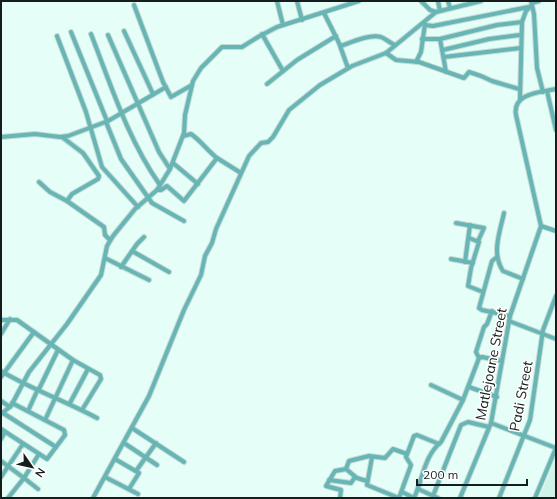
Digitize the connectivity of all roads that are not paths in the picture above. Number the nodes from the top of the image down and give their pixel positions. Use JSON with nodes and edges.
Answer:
{"nodes":[{"id":1,"x":277,"y":1,"type":"edge"},
{"id":2,"x":297,"y":1,"type":"edge"},
{"id":3,"x":359,"y":1,"type":"edge"},
{"id":4,"x":421,"y":1,"type":"edge"},
{"id":5,"x":438,"y":1,"type":"edge"},
{"id":6,"x":448,"y":1,"type":"edge"},
{"id":7,"x":481,"y":1,"type":"edge"},
{"id":8,"x":539,"y":1,"type":"edge"},
{"id":9,"x":351,"y":2,"type":"edge"},
{"id":10,"x":473,"y":2,"type":"edge"},
{"id":11,"x":134,"y":4,"type":"dead end"},
{"id":12,"x":531,"y":4,"type":"edge"},
{"id":13,"x":450,"y":8,"type":"junction"},
{"id":14,"x":438,"y":11,"type":"junction"},
{"id":15,"x":324,"y":13,"type":"junction"},
{"id":16,"x":302,"y":20,"type":"junction"},
{"id":17,"x":522,"y":22,"type":"junction"},
{"id":18,"x":425,"y":24,"type":"junction"},
{"id":19,"x":283,"y":25,"type":"junction"},
{"id":20,"x":124,"y":31,"type":"dead end"},
{"id":21,"x":71,"y":32,"type":"dead end"},
{"id":22,"x":91,"y":34,"type":"dead end"},
{"id":23,"x":262,"y":34,"type":"junction"},
{"id":24,"x":108,"y":35,"type":"dead end"},
{"id":25,"x":57,"y":36,"type":"dead end"},
{"id":26,"x":336,"y":36,"type":"junction"},
{"id":27,"x":520,"y":36,"type":"junction"},
{"id":28,"x":440,"y":39,"type":"junction"},
{"id":29,"x":422,"y":40,"type":"junction"},
{"id":30,"x":395,"y":45,"type":"junction"},
{"id":31,"x":341,"y":46,"type":"junction"},
{"id":32,"x":521,"y":48,"type":"junction"},
{"id":33,"x":443,"y":50,"type":"junction"},
{"id":34,"x":386,"y":53,"type":"junction"},
{"id":35,"x":444,"y":57,"type":"junction"},
{"id":36,"x":416,"y":62,"type":"junction"},
{"id":37,"x":348,"y":68,"type":"junction"},
{"id":38,"x":283,"y":71,"type":"junction"},
{"id":39,"x":446,"y":72,"type":"junction"},
{"id":40,"x":267,"y":84,"type":"dead end"},
{"id":41,"x":192,"y":85,"type":"junction"},
{"id":42,"x":166,"y":87,"type":"junction"},
{"id":43,"x":519,"y":89,"type":"junction"},
{"id":44,"x":556,"y":89,"type":"edge"},
{"id":45,"x":545,"y":91,"type":"junction"},
{"id":46,"x":153,"y":94,"type":"junction"},
{"id":47,"x":520,"y":99,"type":"junction"},
{"id":48,"x":136,"y":104,"type":"junction"},
{"id":49,"x":122,"y":113,"type":"junction"},
{"id":50,"x":107,"y":121,"type":"junction"},
{"id":51,"x":556,"y":127,"type":"edge"},
{"id":52,"x":89,"y":128,"type":"junction"},
{"id":53,"x":183,"y":136,"type":"junction"},
{"id":54,"x":1,"y":137,"type":"edge"},
{"id":55,"x":62,"y":137,"type":"junction"},
{"id":56,"x":217,"y":158,"type":"junction"},
{"id":57,"x":173,"y":163,"type":"junction"},
{"id":58,"x":170,"y":169,"type":"junction"},
{"id":59,"x":241,"y":173,"type":"junction"},
{"id":60,"x":39,"y":182,"type":"dead end"},
{"id":61,"x":198,"y":184,"type":"junction"},
{"id":62,"x":160,"y":185,"type":"junction"},
{"id":63,"x":157,"y":190,"type":"junction"},
{"id":64,"x":149,"y":197,"type":"junction"},
{"id":65,"x":67,"y":200,"type":"junction"},
{"id":66,"x":138,"y":206,"type":"junction"},
{"id":67,"x":504,"y":213,"type":"dead end"},
{"id":68,"x":184,"y":222,"type":"dead end"},
{"id":69,"x":456,"y":223,"type":"dead end"},
{"id":70,"x":470,"y":225,"type":"junction"},
{"id":71,"x":541,"y":226,"type":"junction"},
{"id":72,"x":556,"y":231,"type":"edge"},
{"id":73,"x":144,"y":238,"type":"dead end"},
{"id":74,"x":469,"y":238,"type":"junction"},
{"id":75,"x":110,"y":240,"type":"junction"},
{"id":76,"x":478,"y":241,"type":"junction"},
{"id":77,"x":132,"y":251,"type":"junction"},
{"id":78,"x":497,"y":257,"type":"junction"},
{"id":79,"x":106,"y":258,"type":"junction"},
{"id":80,"x":451,"y":259,"type":"dead end"},
{"id":81,"x":466,"y":262,"type":"junction"},
{"id":82,"x":473,"y":264,"type":"junction"},
{"id":83,"x":121,"y":267,"type":"junction"},
{"id":84,"x":169,"y":272,"type":"dead end"},
{"id":85,"x":523,"y":279,"type":"junction"},
{"id":86,"x":149,"y":280,"type":"dead end"},
{"id":87,"x":483,"y":292,"type":"junction"},
{"id":88,"x":556,"y":296,"type":"edge"},
{"id":89,"x":555,"y":302,"type":"edge"},
{"id":90,"x":492,"y":311,"type":"junction"},
{"id":91,"x":510,"y":316,"type":"junction"},
{"id":92,"x":10,"y":319,"type":"junction"},
{"id":93,"x":1,"y":320,"type":"edge"},
{"id":94,"x":509,"y":322,"type":"junction"},
{"id":95,"x":34,"y":332,"type":"junction"},
{"id":96,"x":1,"y":334,"type":"edge"},
{"id":97,"x":543,"y":334,"type":"junction"},
{"id":98,"x":556,"y":339,"type":"edge"},
{"id":99,"x":51,"y":344,"type":"junction"},
{"id":100,"x":58,"y":350,"type":"junction"},
{"id":101,"x":479,"y":358,"type":"junction"},
{"id":102,"x":73,"y":360,"type":"junction"},
{"id":103,"x":502,"y":361,"type":"junction"},
{"id":104,"x":88,"y":368,"type":"junction"},
{"id":105,"x":2,"y":371,"type":"edge"},
{"id":106,"x":1,"y":377,"type":"edge"},
{"id":107,"x":23,"y":383,"type":"junction"},
{"id":108,"x":431,"y":385,"type":"dead end"},
{"id":109,"x":469,"y":387,"type":"junction"},
{"id":110,"x":39,"y":389,"type":"junction"},
{"id":111,"x":55,"y":396,"type":"junction"},
{"id":112,"x":497,"y":397,"type":"junction"},
{"id":113,"x":463,"y":400,"type":"junction"},
{"id":114,"x":1,"y":401,"type":"edge"},
{"id":115,"x":70,"y":403,"type":"junction"},
{"id":116,"x":11,"y":405,"type":"junction"},
{"id":117,"x":82,"y":410,"type":"junction"},
{"id":118,"x":28,"y":411,"type":"junction"},
{"id":119,"x":2,"y":414,"type":"edge"},
{"id":120,"x":97,"y":418,"type":"dead end"},
{"id":121,"x":45,"y":420,"type":"junction"},
{"id":122,"x":490,"y":425,"type":"junction"},
{"id":123,"x":132,"y":428,"type":"junction"},
{"id":124,"x":3,"y":431,"type":"edge"},
{"id":125,"x":525,"y":435,"type":"junction"},
{"id":126,"x":1,"y":439,"type":"edge"},
{"id":127,"x":156,"y":443,"type":"junction"},
{"id":128,"x":23,"y":444,"type":"junction"},
{"id":129,"x":124,"y":444,"type":"junction"},
{"id":130,"x":440,"y":444,"type":"junction"},
{"id":131,"x":56,"y":447,"type":"junction"},
{"id":132,"x":556,"y":448,"type":"edge"},
{"id":133,"x":39,"y":454,"type":"junction"},
{"id":134,"x":407,"y":454,"type":"junction"},
{"id":135,"x":372,"y":457,"type":"junction"},
{"id":136,"x":145,"y":458,"type":"junction"},
{"id":137,"x":115,"y":459,"type":"junction"},
{"id":138,"x":1,"y":461,"type":"edge"},
{"id":139,"x":184,"y":462,"type":"dead end"},
{"id":140,"x":157,"y":465,"type":"dead end"},
{"id":141,"x":9,"y":466,"type":"junction"},
{"id":142,"x":346,"y":469,"type":"junction"},
{"id":143,"x":136,"y":471,"type":"junction"},
{"id":144,"x":1,"y":477,"type":"edge"},
{"id":145,"x":105,"y":477,"type":"junction"},
{"id":146,"x":355,"y":477,"type":"junction"},
{"id":147,"x":24,"y":478,"type":"junction"},
{"id":148,"x":329,"y":480,"type":"junction"},
{"id":149,"x":367,"y":481,"type":"junction"},
{"id":150,"x":345,"y":483,"type":"junction"},
{"id":151,"x":38,"y":489,"type":"dead end"},
{"id":152,"x":129,"y":489,"type":"junction"},
{"id":153,"x":418,"y":489,"type":"junction"},
{"id":154,"x":341,"y":490,"type":"junction"},
{"id":155,"x":402,"y":492,"type":"junction"},
{"id":156,"x":138,"y":494,"type":"dead end"},
{"id":157,"x":433,"y":496,"type":"edge"},
{"id":158,"x":8,"y":498,"type":"edge"},
{"id":159,"x":93,"y":498,"type":"edge"},
{"id":160,"x":340,"y":498,"type":"edge"},
{"id":161,"x":399,"y":498,"type":"edge"},
{"id":162,"x":414,"y":498,"type":"edge"},
{"id":163,"x":438,"y":498,"type":"edge"},
{"id":164,"x":460,"y":498,"type":"edge"},
{"id":165,"x":499,"y":498,"type":"edge"},
{"id":166,"x":535,"y":498,"type":"edge"}],
"edges":[{"from":1,"to":19,"type":"street"},
{"from":2,"to":16,"type":"street"},
{"from":3,"to":9,"type":"street"},
{"from":4,"to":14,"type":"street"},
{"from":5,"to":14,"type":"street"},
{"from":6,"to":13,"type":"street"},
{"from":7,"to":10,"type":"street"},
{"from":8,"to":12,"type":"street"},
{"from":9,"to":15,"type":"street"},
{"from":10,"to":13,"type":"street"},
{"from":11,"to":42,"type":"street"},
{"from":12,"to":17,"type":"street"},
{"from":12,"to":18,"type":"street"},
{"from":12,"to":45,"type":"street"},
{"from":13,"to":14,"type":"street"},
{"from":14,"to":18,"type":"street"},
{"from":15,"to":16,"type":"street"},
{"from":15,"to":26,"type":"street"},
{"from":16,"to":19,"type":"street"},
{"from":17,"to":27,"type":"street"},
{"from":17,"to":28,"type":"street"},
{"from":18,"to":29,"type":"street"},
{"from":18,"to":30,"type":"street"},
{"from":19,"to":23,"type":"street"},
{"from":20,"to":46,"type":"street"},
{"from":21,"to":50,"type":"street"},
{"from":22,"to":49,"type":"street"},
{"from":23,"to":38,"type":"street"},
{"from":23,"to":41,"type":"street"},
{"from":24,"to":48,"type":"street"},
{"from":25,"to":52,"type":"street"},
{"from":26,"to":31,"type":"street"},
{"from":26,"to":38,"type":"street"},
{"from":27,"to":32,"type":"street"},
{"from":27,"to":33,"type":"street"},
{"from":28,"to":29,"type":"street"},
{"from":28,"to":33,"type":"street"},
{"from":29,"to":36,"type":"street"},
{"from":30,"to":31,"type":"street"},
{"from":30,"to":34,"type":"street"},
{"from":31,"to":37,"type":"street"},
{"from":32,"to":35,"type":"street"},
{"from":32,"to":43,"type":"street"},
{"from":33,"to":35,"type":"street"},
{"from":34,"to":36,"type":"street"},
{"from":34,"to":37,"type":"street"},
{"from":35,"to":39,"type":"street"},
{"from":36,"to":39,"type":"street"},
{"from":37,"to":59,"type":"street"},
{"from":38,"to":40,"type":"street"},
{"from":39,"to":43,"type":"street"},
{"from":41,"to":42,"type":"street"},
{"from":41,"to":53,"type":"street"},
{"from":42,"to":46,"type":"street"},
{"from":43,"to":47,"type":"street"},
{"from":44,"to":45,"type":"street"},
{"from":45,"to":47,"type":"street"},
{"from":45,"to":51,"type":"street"},
{"from":46,"to":48,"type":"street"},
{"from":47,"to":71,"type":"street"},
{"from":48,"to":49,"type":"street"},
{"from":48,"to":58,"type":"street"},
{"from":49,"to":50,"type":"street"},
{"from":49,"to":62,"type":"street"},
{"from":50,"to":52,"type":"street"},
{"from":50,"to":64,"type":"street"},
{"from":52,"to":55,"type":"street"},
{"from":52,"to":66,"type":"street"},
{"from":53,"to":56,"type":"street"},
{"from":53,"to":57,"type":"street"},
{"from":54,"to":55,"type":"street"},
{"from":55,"to":65,"type":"street"},
{"from":56,"to":59,"type":"street"},
{"from":56,"to":61,"type":"street"},
{"from":57,"to":58,"type":"street"},
{"from":57,"to":61,"type":"street"},
{"from":58,"to":62,"type":"street"},
{"from":59,"to":123,"type":"street"},
{"from":60,"to":65,"type":"street"},
{"from":61,"to":63,"type":"street"},
{"from":62,"to":63,"type":"street"},
{"from":63,"to":64,"type":"street"},
{"from":64,"to":66,"type":"street"},
{"from":64,"to":68,"type":"street"},
{"from":65,"to":75,"type":"street"},
{"from":66,"to":75,"type":"street"},
{"from":67,"to":78,"type":"street"},
{"from":69,"to":70,"type":"street"},
{"from":70,"to":74,"type":"street"},
{"from":70,"to":76,"type":"street"},
{"from":71,"to":72,"type":"street"},
{"from":71,"to":85,"type":"street","name":"Matlejoane Street"},
{"from":73,"to":77,"type":"street"},
{"from":74,"to":76,"type":"street"},
{"from":74,"to":81,"type":"street"},
{"from":75,"to":79,"type":"street"},
{"from":76,"to":82,"type":"street"},
{"from":77,"to":83,"type":"street"},
{"from":77,"to":84,"type":"street"},
{"from":78,"to":85,"type":"street"},
{"from":78,"to":87,"type":"street"},
{"from":79,"to":83,"type":"street"},
{"from":79,"to":99,"type":"street"},
{"from":80,"to":81,"type":"street"},
{"from":81,"to":82,"type":"street"},
{"from":82,"to":87,"type":"street"},
{"from":83,"to":86,"type":"street"},
{"from":85,"to":91,"type":"street","name":"Matlejoane Street"},
{"from":87,"to":90,"type":"street"},
{"from":88,"to":89,"type":"street","name":"Padi Street"},
{"from":89,"to":97,"type":"street","name":"Padi Street"},
{"from":90,"to":91,"type":"street"},
{"from":90,"to":101,"type":"street"},
{"from":91,"to":94,"type":"street","name":"Matlejoane Street"},
{"from":92,"to":93,"type":"street"},
{"from":92,"to":95,"type":"street"},
{"from":92,"to":96,"type":"street"},
{"from":94,"to":97,"type":"street"},
{"from":94,"to":103,"type":"street","name":"Matlejoane Street"},
{"from":95,"to":99,"type":"street"},
{"from":95,"to":105,"type":"street"},
{"from":97,"to":98,"type":"street"},
{"from":97,"to":125,"type":"street","name":"Padi Street"},
{"from":99,"to":100,"type":"street"},
{"from":99,"to":107,"type":"street"},
{"from":100,"to":102,"type":"street"},
{"from":100,"to":110,"type":"street"},
{"from":101,"to":103,"type":"street"},
{"from":101,"to":109,"type":"street"},
{"from":102,"to":104,"type":"street"},
{"from":102,"to":111,"type":"street"},
{"from":103,"to":112,"type":"street","name":"Matlejoane Street"},
{"from":104,"to":115,"type":"street"},
{"from":104,"to":117,"type":"street"},
{"from":105,"to":106,"type":"street"},
{"from":105,"to":107,"type":"street"},
{"from":107,"to":110,"type":"street"},
{"from":107,"to":116,"type":"street"},
{"from":108,"to":113,"type":"street"},
{"from":109,"to":112,"type":"street"},
{"from":109,"to":113,"type":"street"},
{"from":110,"to":111,"type":"street"},
{"from":110,"to":118,"type":"street"},
{"from":111,"to":115,"type":"street"},
{"from":111,"to":121,"type":"street"},
{"from":112,"to":122,"type":"street","name":"Matlejoane Street"},
{"from":113,"to":130,"type":"street"},
{"from":114,"to":116,"type":"street"},
{"from":115,"to":117,"type":"street"},
{"from":116,"to":118,"type":"street"},
{"from":116,"to":119,"type":"street"},
{"from":117,"to":120,"type":"street"},
{"from":118,"to":121,"type":"street"},
{"from":119,"to":131,"type":"street"},
{"from":121,"to":131,"type":"street"},
{"from":122,"to":125,"type":"street"},
{"from":122,"to":157,"type":"street"},
{"from":122,"to":164,"type":"street","name":"Matlejoane Street"},
{"from":123,"to":127,"type":"street"},
{"from":123,"to":129,"type":"street"},
{"from":124,"to":126,"type":"street"},
{"from":124,"to":128,"type":"street"},
{"from":125,"to":132,"type":"street"},
{"from":125,"to":165,"type":"street","name":"Padi Street"},
{"from":127,"to":136,"type":"street"},
{"from":127,"to":139,"type":"street"},
{"from":128,"to":133,"type":"street"},
{"from":128,"to":141,"type":"street"},
{"from":129,"to":136,"type":"street"},
{"from":129,"to":137,"type":"street"},
{"from":130,"to":134,"type":"street"},
{"from":130,"to":153,"type":"street"},
{"from":131,"to":133,"type":"street"},
{"from":132,"to":166,"type":"street"},
{"from":133,"to":147,"type":"street"},
{"from":134,"to":135,"type":"street"},
{"from":134,"to":155,"type":"street"},
{"from":135,"to":142,"type":"street"},
{"from":135,"to":149,"type":"street"},
{"from":136,"to":140,"type":"street"},
{"from":136,"to":143,"type":"street"},
{"from":137,"to":143,"type":"street"},
{"from":137,"to":145,"type":"street"},
{"from":138,"to":141,"type":"street"},
{"from":141,"to":144,"type":"street"},
{"from":141,"to":147,"type":"street"},
{"from":142,"to":146,"type":"street"},
{"from":142,"to":148,"type":"street"},
{"from":143,"to":152,"type":"street"},
{"from":145,"to":152,"type":"street"},
{"from":145,"to":159,"type":"street"},
{"from":146,"to":149,"type":"street"},
{"from":146,"to":150,"type":"street"},
{"from":147,"to":151,"type":"street"},
{"from":147,"to":158,"type":"street"},
{"from":148,"to":150,"type":"street"},
{"from":148,"to":154,"type":"street"},
{"from":149,"to":161,"type":"street"},
{"from":150,"to":154,"type":"street"},
{"from":152,"to":156,"type":"street"},
{"from":153,"to":157,"type":"street"},
{"from":153,"to":162,"type":"street"},
{"from":154,"to":160,"type":"street"},
{"from":155,"to":161,"type":"street"},
{"from":155,"to":162,"type":"street"},
{"from":157,"to":163,"type":"street"}]}
